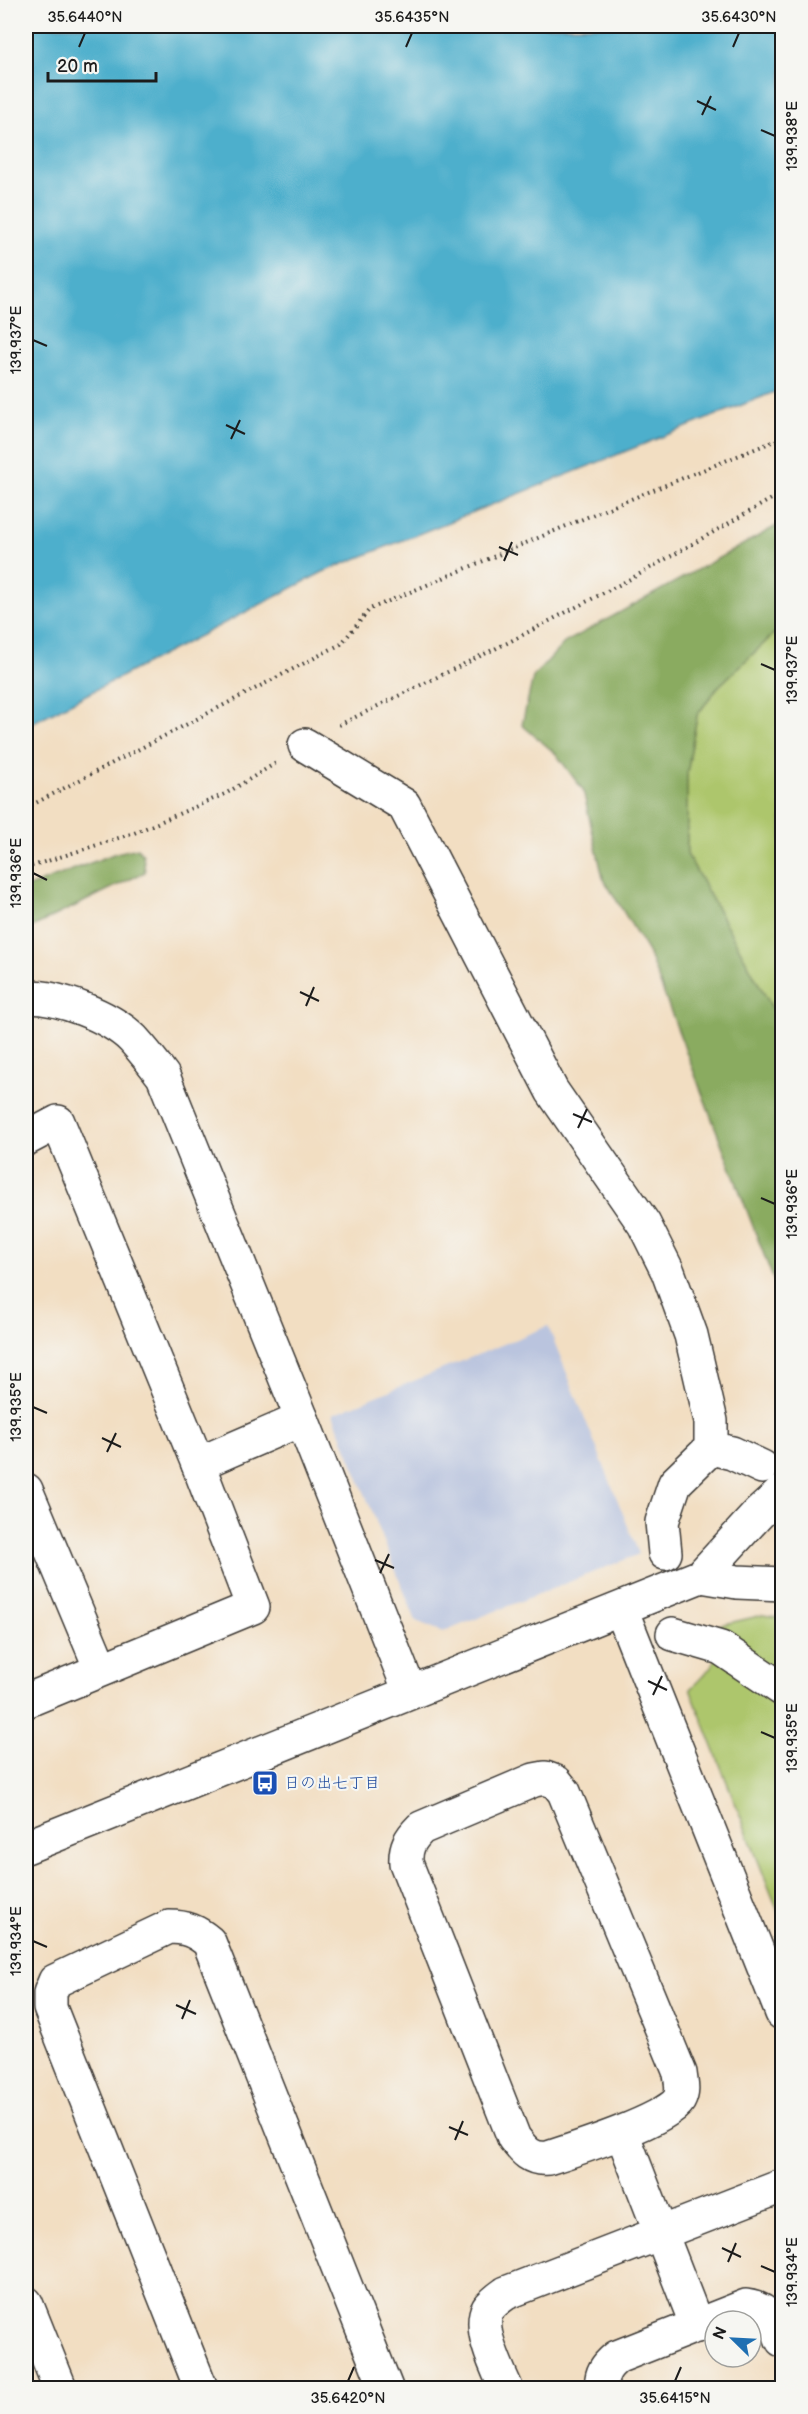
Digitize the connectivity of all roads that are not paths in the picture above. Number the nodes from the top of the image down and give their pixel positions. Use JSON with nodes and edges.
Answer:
{"nodes":[{"id":1,"x":306,"y":745,"type":"road end"},
{"id":2,"x":26,"y":997,"type":"edge"},
{"id":3,"x":26,"y":1139,"type":"edge"},
{"id":4,"x":302,"y":1419,"type":"junction"},
{"id":5,"x":711,"y":1448,"type":"junction"},
{"id":6,"x":198,"y":1464,"type":"junction"},
{"id":7,"x":762,"y":1467,"type":"dead end"},
{"id":8,"x":26,"y":1490,"type":"edge"},
{"id":9,"x":783,"y":1492,"type":"edge"},
{"id":10,"x":665,"y":1553,"type":"dead end"},
{"id":11,"x":702,"y":1576,"type":"junction"},
{"id":12,"x":783,"y":1584,"type":"edge"},
{"id":13,"x":621,"y":1609,"type":"junction"},
{"id":14,"x":673,"y":1634,"type":"dead end"},
{"id":15,"x":101,"y":1669,"type":"junction"},
{"id":16,"x":783,"y":1689,"type":"edge"},
{"id":17,"x":410,"y":1692,"type":"junction"},
{"id":18,"x":26,"y":1701,"type":"edge"},
{"id":19,"x":26,"y":1847,"type":"edge"},
{"id":20,"x":783,"y":2013,"type":"edge"},
{"id":21,"x":622,"y":2133,"type":"junction"},
{"id":22,"x":783,"y":2186,"type":"edge"},
{"id":23,"x":661,"y":2234,"type":"junction"},
{"id":24,"x":26,"y":2303,"type":"edge"},
{"id":25,"x":697,"y":2326,"type":"junction"},
{"id":26,"x":783,"y":2340,"type":"edge"},
{"id":27,"x":60,"y":2388,"type":"edge"},
{"id":28,"x":201,"y":2388,"type":"edge"},
{"id":29,"x":386,"y":2388,"type":"edge"},
{"id":30,"x":506,"y":2388,"type":"edge"},
{"id":31,"x":602,"y":2388,"type":"edge"}],
"edges":[{"from":1,"to":5,"type":"street"},
{"from":2,"to":4,"type":"street"},
{"from":3,"to":6,"type":"street"},
{"from":4,"to":6,"type":"street"},
{"from":4,"to":17,"type":"street"},
{"from":5,"to":7,"type":"street"},
{"from":5,"to":10,"type":"street"},
{"from":6,"to":15,"type":"street"},
{"from":8,"to":15,"type":"street"},
{"from":9,"to":11,"type":"street"},
{"from":11,"to":12,"type":"street"},
{"from":11,"to":13,"type":"street"},
{"from":13,"to":17,"type":"street"},
{"from":13,"to":20,"type":"street"},
{"from":14,"to":16,"type":"street"},
{"from":15,"to":18,"type":"street"},
{"from":17,"to":19,"type":"street"},
{"from":21,"to":21,"type":"street"},
{"from":21,"to":23,"type":"street"},
{"from":22,"to":23,"type":"street"},
{"from":23,"to":25,"type":"street"},
{"from":23,"to":30,"type":"street"},
{"from":24,"to":27,"type":"street"},
{"from":25,"to":26,"type":"street"},
{"from":25,"to":31,"type":"street"},
{"from":28,"to":29,"type":"street"}]}
